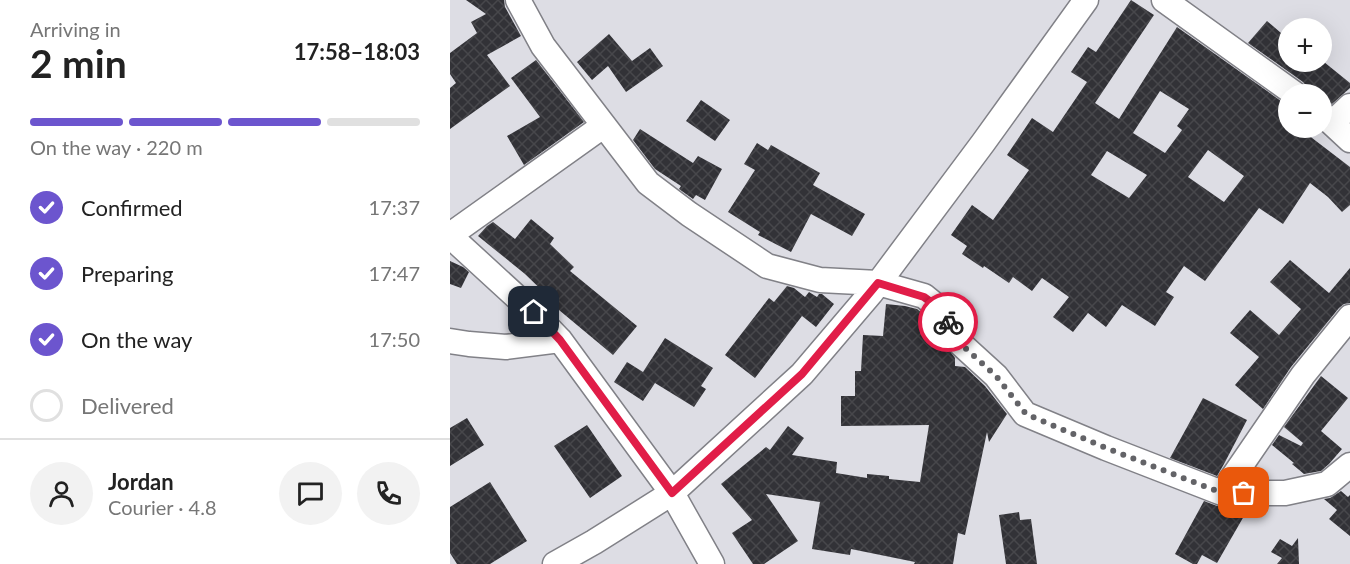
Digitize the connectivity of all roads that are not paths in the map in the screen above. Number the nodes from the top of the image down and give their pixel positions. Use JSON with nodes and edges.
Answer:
{"nodes":[{"id":1,"x":518,"y":0,"type":"edge"},
{"id":2,"x":1086,"y":0,"type":"edge"},
{"id":3,"x":1164,"y":0,"type":"edge"},
{"id":4,"x":1281,"y":84,"type":"edge"},
{"id":5,"x":1350,"y":106,"type":"edge"},
{"id":6,"x":1332,"y":116,"type":"edge"},
{"id":7,"x":1332,"y":124,"type":"edge"},
{"id":8,"x":603,"y":126,"type":"junction"},
{"id":9,"x":1350,"y":140,"type":"edge"},
{"id":10,"x":450,"y":235,"type":"edge"},
{"id":11,"x":878,"y":283,"type":"junction"},
{"id":12,"x":1350,"y":317,"type":"edge"},
{"id":13,"x":560,"y":340,"type":"junction"},
{"id":14,"x":450,"y":341,"type":"edge"},
{"id":15,"x":1350,"y":465,"type":"edge"},
{"id":16,"x":672,"y":493,"type":"junction"},
{"id":17,"x":1222,"y":493,"type":"junction"},
{"id":18,"x":555,"y":564,"type":"edge"},
{"id":19,"x":712,"y":564,"type":"edge"}],
"edges":[{"from":1,"to":8,"type":"street"},
{"from":2,"to":11,"type":"street"},
{"from":3,"to":4,"type":"street"},
{"from":5,"to":6,"type":"street"},
{"from":7,"to":9,"type":"street"},
{"from":8,"to":10,"type":"street"},
{"from":8,"to":11,"type":"street"},
{"from":10,"to":13,"type":"street"},
{"from":11,"to":16,"type":"street"},
{"from":11,"to":17,"type":"street"},
{"from":12,"to":17,"type":"street"},
{"from":13,"to":14,"type":"street"},
{"from":13,"to":16,"type":"street"},
{"from":15,"to":17,"type":"street"},
{"from":16,"to":18,"type":"street"},
{"from":16,"to":19,"type":"street"}]}
